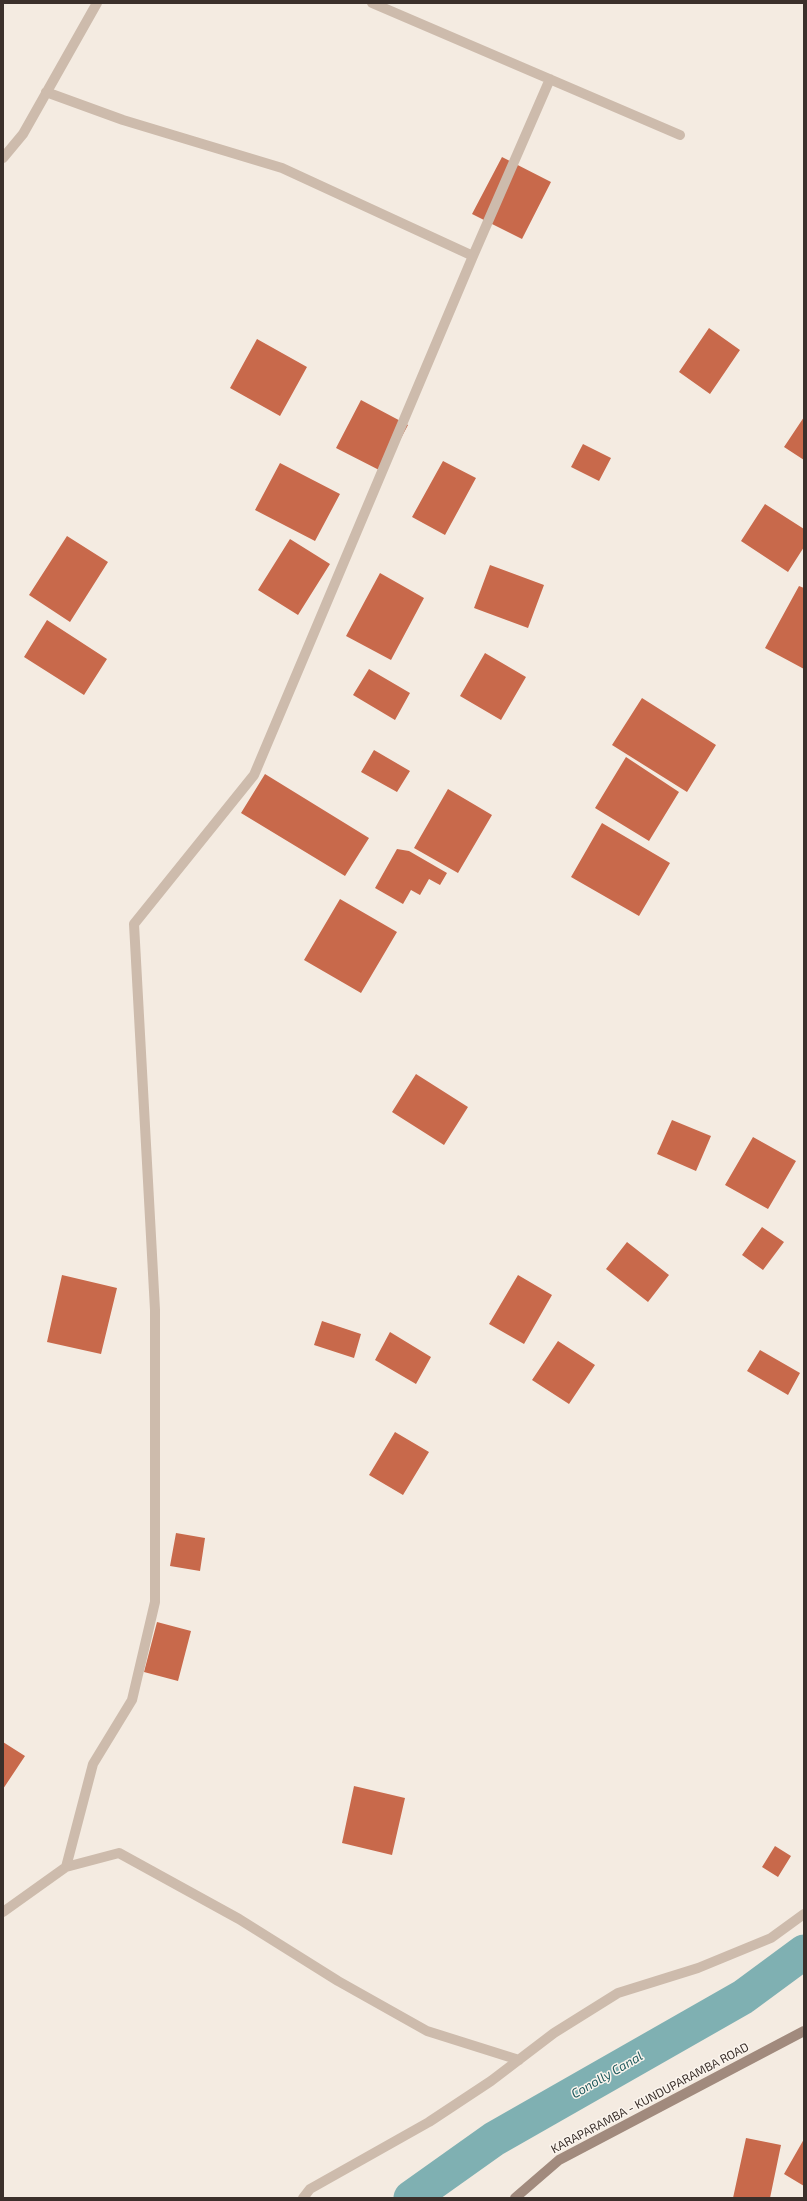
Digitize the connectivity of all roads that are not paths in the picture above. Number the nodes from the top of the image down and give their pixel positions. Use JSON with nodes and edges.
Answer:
{"nodes":[{"id":1,"x":97,"y":3,"type":"edge"},
{"id":2,"x":372,"y":3,"type":"edge"},
{"id":3,"x":550,"y":80,"type":"junction"},
{"id":4,"x":46,"y":92,"type":"junction"},
{"id":5,"x":680,"y":135,"type":"dead end"},
{"id":6,"x":3,"y":158,"type":"edge"},
{"id":7,"x":473,"y":256,"type":"junction"},
{"id":8,"x":66,"y":1867,"type":"junction"},
{"id":9,"x":3,"y":1912,"type":"edge"},
{"id":10,"x":804,"y":1914,"type":"edge"},
{"id":11,"x":804,"y":2031,"type":"edge"},
{"id":12,"x":519,"y":2060,"type":"junction"},
{"id":13,"x":303,"y":2198,"type":"edge"},
{"id":14,"x":515,"y":2198,"type":"edge"}],
"edges":[{"from":1,"to":4,"type":"street"},
{"from":2,"to":3,"type":"street"},
{"from":3,"to":5,"type":"street"},
{"from":3,"to":7,"type":"street"},
{"from":4,"to":6,"type":"street"},
{"from":4,"to":7,"type":"street"},
{"from":7,"to":8,"type":"street"},
{"from":8,"to":9,"type":"street"},
{"from":8,"to":12,"type":"street"},
{"from":10,"to":12,"type":"street"},
{"from":11,"to":14,"type":"main road","name":"KARAPARAMBA - KUNDUPARAMBA ROAD"},
{"from":12,"to":13,"type":"street"}]}
